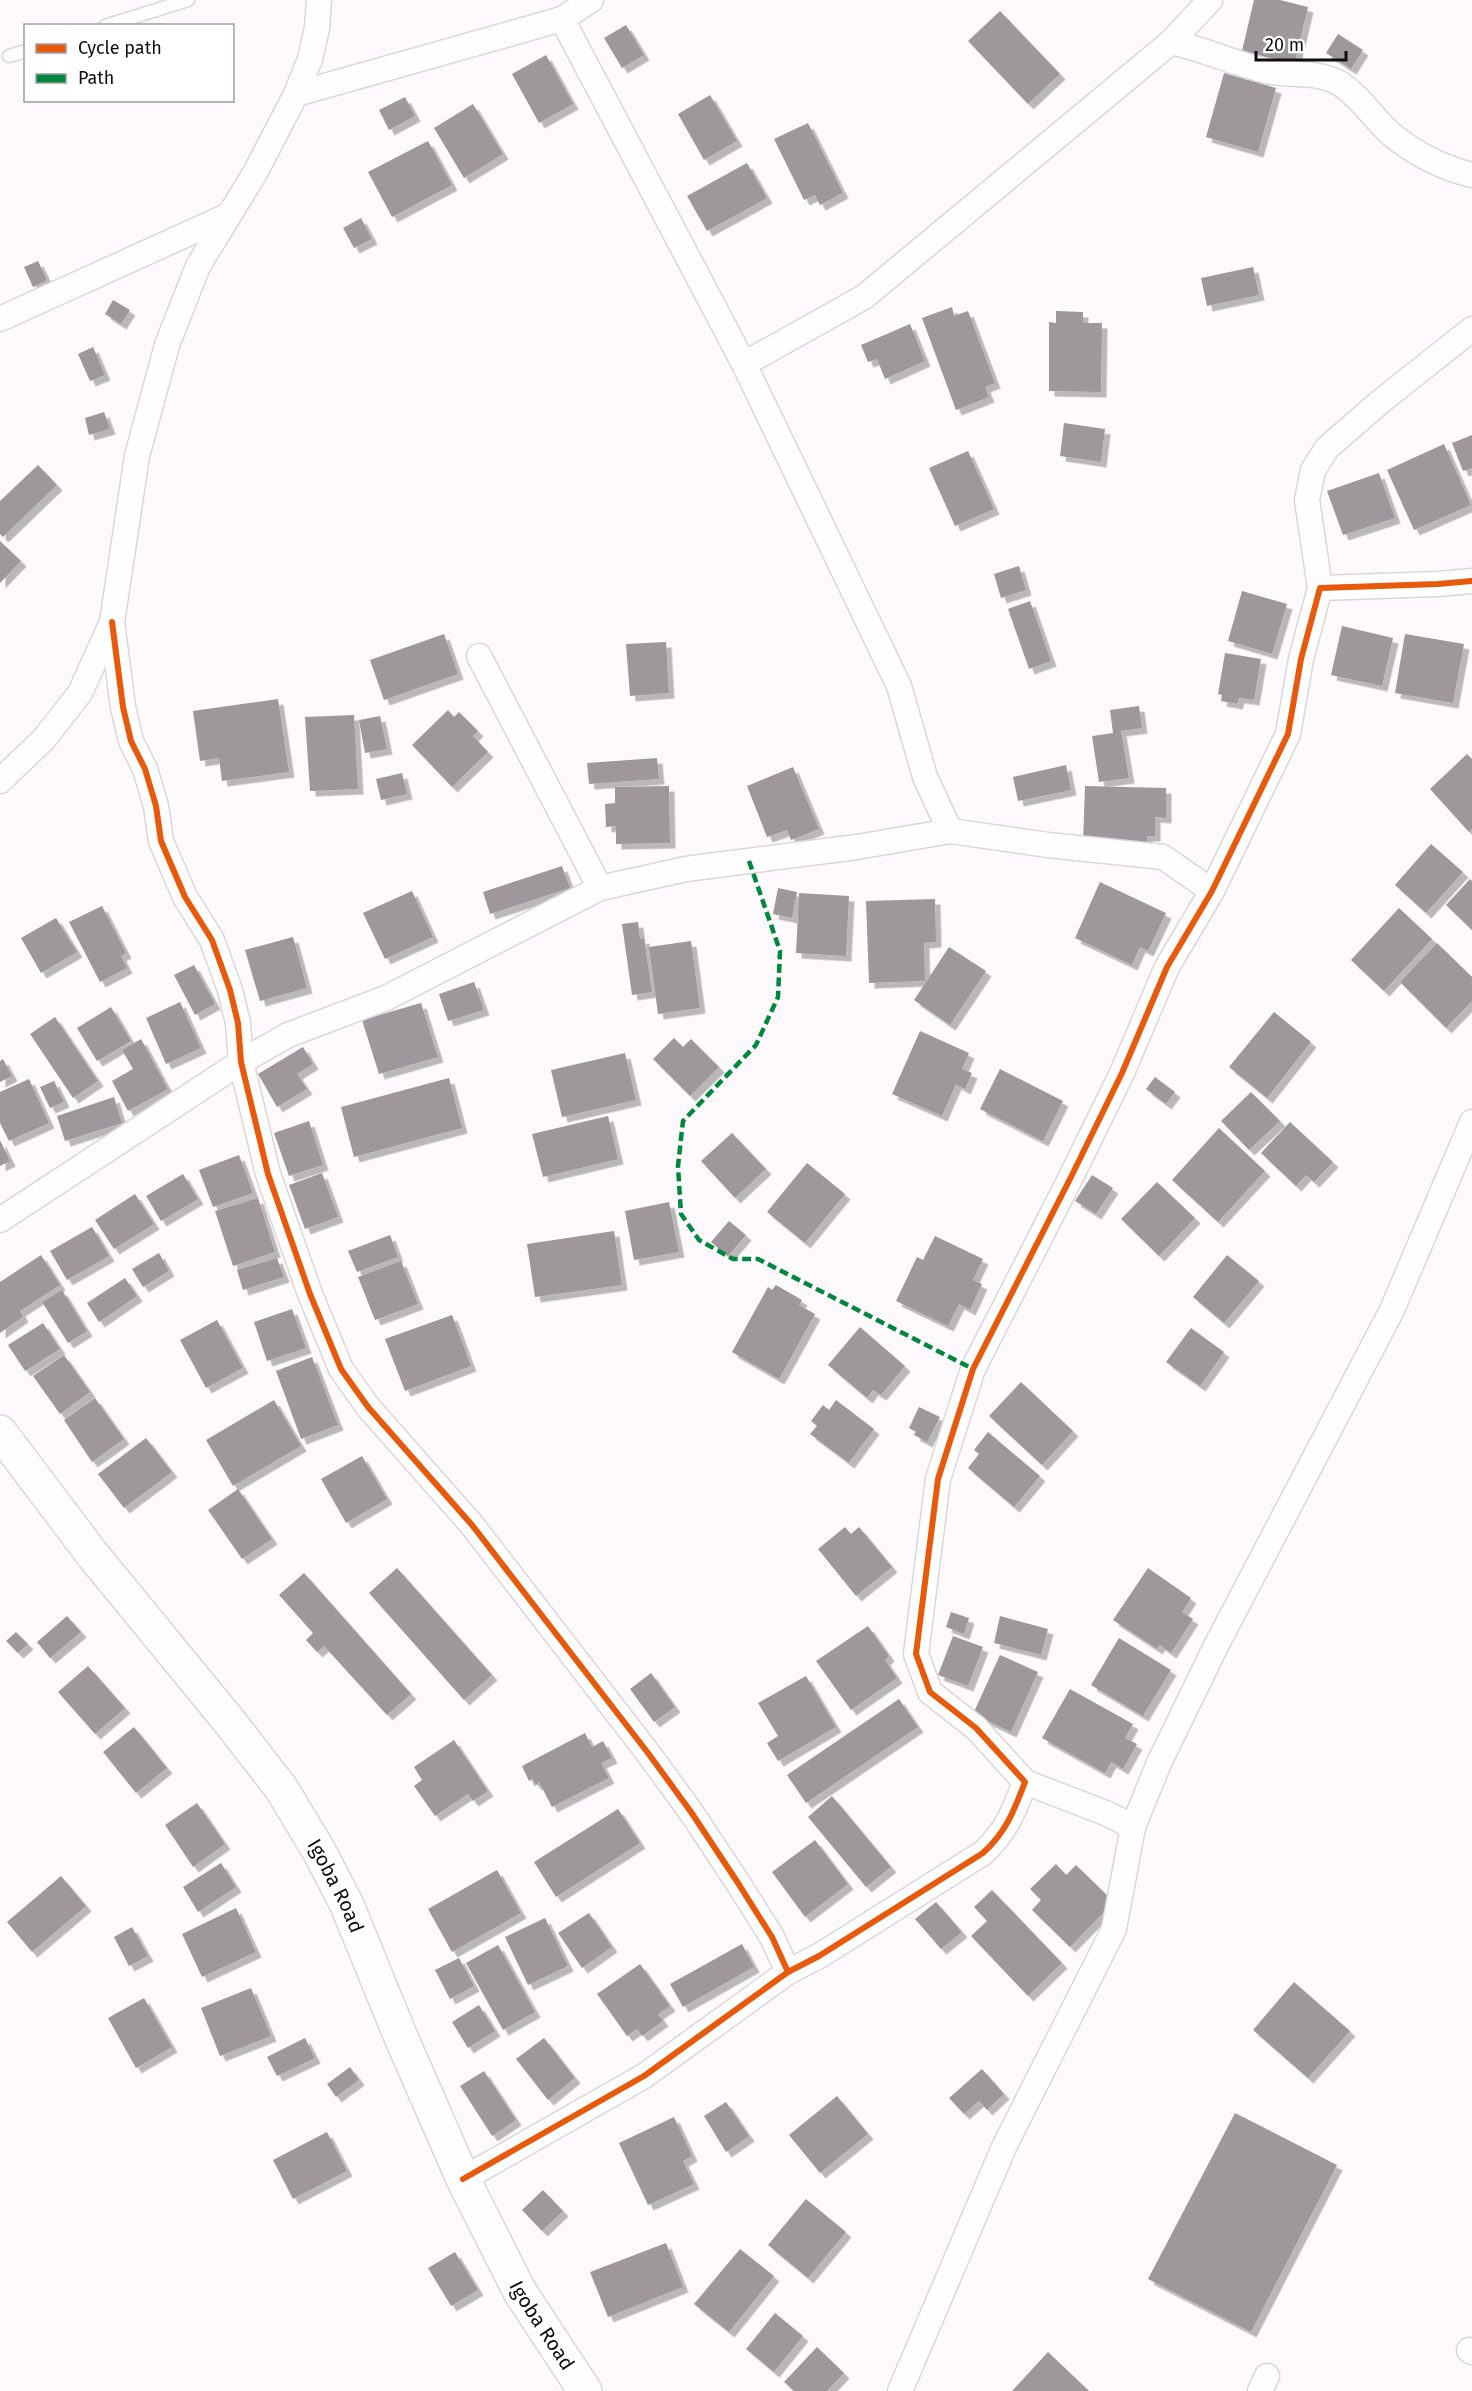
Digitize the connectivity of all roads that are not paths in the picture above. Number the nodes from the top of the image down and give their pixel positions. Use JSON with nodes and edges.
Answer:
{"nodes":[{"id":1,"x":188,"y":0,"type":"edge"},
{"id":2,"x":320,"y":0,"type":"edge"},
{"id":3,"x":591,"y":0,"type":"edge"},
{"id":4,"x":1210,"y":0,"type":"edge"},
{"id":5,"x":562,"y":19,"type":"junction"},
{"id":6,"x":111,"y":24,"type":"edge"},
{"id":7,"x":1171,"y":42,"type":"junction"},
{"id":8,"x":24,"y":52,"type":"edge"},
{"id":9,"x":9,"y":56,"type":"dead end"},
{"id":10,"x":296,"y":94,"type":"junction"},
{"id":11,"x":1472,"y":175,"type":"edge"},
{"id":12,"x":227,"y":216,"type":"junction"},
{"id":13,"x":0,"y":319,"type":"edge"},
{"id":14,"x":1472,"y":329,"type":"edge"},
{"id":15,"x":744,"y":364,"type":"junction"},
{"id":16,"x":1472,"y":581,"type":"edge"},
{"id":17,"x":1320,"y":588,"type":"junction"},
{"id":18,"x":112,"y":622,"type":"junction"},
{"id":19,"x":479,"y":656,"type":"dead end"},
{"id":20,"x":0,"y":781,"type":"edge"},
{"id":21,"x":950,"y":831,"type":"junction"},
{"id":22,"x":600,"y":888,"type":"junction"},
{"id":23,"x":1212,"y":891,"type":"junction"},
{"id":24,"x":241,"y":1062,"type":"junction"},
{"id":25,"x":1472,"y":1122,"type":"edge"},
{"id":26,"x":0,"y":1220,"type":"edge"},
{"id":27,"x":0,"y":1432,"type":"edge"},
{"id":28,"x":1025,"y":1782,"type":"junction"},
{"id":29,"x":1133,"y":1827,"type":"junction"},
{"id":30,"x":788,"y":1972,"type":"junction"},
{"id":31,"x":463,"y":2179,"type":"junction"},
{"id":32,"x":585,"y":2391,"type":"edge"},
{"id":33,"x":900,"y":2391,"type":"edge"}],
"edges":[{"from":1,"to":6,"type":"lane"},
{"from":2,"to":10,"type":"street"},
{"from":3,"to":5,"type":"street"},
{"from":4,"to":7,"type":"street"},
{"from":5,"to":10,"type":"street"},
{"from":5,"to":15,"type":"street"},
{"from":7,"to":11,"type":"street"},
{"from":7,"to":15,"type":"street"},
{"from":8,"to":9,"type":"lane"},
{"from":10,"to":12,"type":"street"},
{"from":12,"to":13,"type":"street"},
{"from":12,"to":18,"type":"street"},
{"from":14,"to":17,"type":"street"},
{"from":15,"to":21,"type":"street"},
{"from":16,"to":17,"type":"street"},
{"from":17,"to":23,"type":"street"},
{"from":18,"to":20,"type":"street"},
{"from":18,"to":24,"type":"street"},
{"from":19,"to":22,"type":"street"},
{"from":21,"to":22,"type":"street"},
{"from":21,"to":23,"type":"street"},
{"from":22,"to":24,"type":"street"},
{"from":23,"to":28,"type":"street"},
{"from":24,"to":26,"type":"street"},
{"from":24,"to":30,"type":"street"},
{"from":25,"to":29,"type":"street"},
{"from":27,"to":31,"type":"street","name":"Igoba Road"},
{"from":28,"to":29,"type":"street"},
{"from":28,"to":30,"type":"street"},
{"from":29,"to":33,"type":"street"},
{"from":30,"to":31,"type":"street"},
{"from":31,"to":32,"type":"street","name":"Igoba Road"}]}
